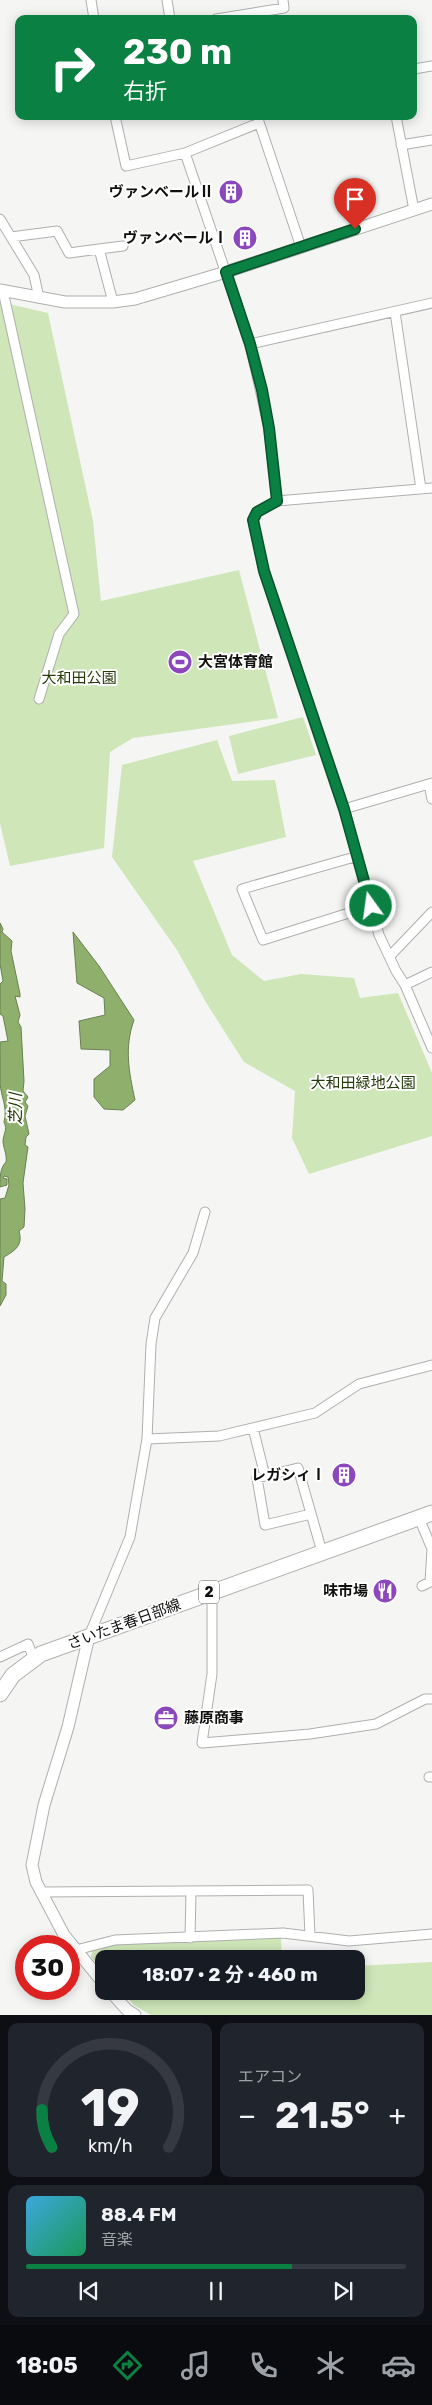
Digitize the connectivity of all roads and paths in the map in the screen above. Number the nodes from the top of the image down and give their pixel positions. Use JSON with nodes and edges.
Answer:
{"nodes":[{"id":1,"x":91,"y":0,"type":"edge"},
{"id":2,"x":167,"y":0,"type":"edge"},
{"id":3,"x":282,"y":0,"type":"edge"},
{"id":4,"x":93,"y":15,"type":"edge"},
{"id":5,"x":169,"y":15,"type":"edge"},
{"id":6,"x":241,"y":15,"type":"edge"},
{"id":7,"x":432,"y":66,"type":"edge"},
{"id":8,"x":417,"y":68,"type":"edge"},
{"id":9,"x":116,"y":120,"type":"edge"},
{"id":10,"x":258,"y":120,"type":"edge"},
{"id":11,"x":397,"y":120,"type":"edge"},
{"id":12,"x":432,"y":140,"type":"edge"},
{"id":13,"x":401,"y":145,"type":"junction"},
{"id":14,"x":185,"y":153,"type":"junction"},
{"id":15,"x":432,"y":204,"type":"edge"},
{"id":16,"x":414,"y":210,"type":"junction"},
{"id":17,"x":0,"y":219,"type":"edge"},
{"id":18,"x":11,"y":237,"type":"junction"},
{"id":19,"x":123,"y":246,"type":"dead end"},
{"id":20,"x":301,"y":247,"type":"junction"},
{"id":21,"x":99,"y":249,"type":"junction"},
{"id":22,"x":226,"y":272,"type":"junction"},
{"id":23,"x":1,"y":291,"type":"edge"},
{"id":24,"x":39,"y":298,"type":"junction"},
{"id":25,"x":114,"y":302,"type":"junction"},
{"id":26,"x":432,"y":303,"type":"edge"},
{"id":27,"x":395,"y":312,"type":"junction"},
{"id":28,"x":250,"y":344,"type":"junction"},
{"id":29,"x":432,"y":488,"type":"edge"},
{"id":30,"x":421,"y":489,"type":"junction"},
{"id":31,"x":277,"y":501,"type":"junction"},
{"id":32,"x":40,"y":699,"type":"dead end"},
{"id":33,"x":430,"y":784,"type":"edge"},
{"id":34,"x":432,"y":800,"type":"edge"},
{"id":35,"x":344,"y":809,"type":"junction"},
{"id":36,"x":358,"y":856,"type":"junction"},
{"id":37,"x":371,"y":906,"type":"junction"},
{"id":38,"x":432,"y":912,"type":"edge"},
{"id":39,"x":390,"y":956,"type":"junction"},
{"id":40,"x":432,"y":972,"type":"edge"},
{"id":41,"x":405,"y":985,"type":"junction"},
{"id":42,"x":432,"y":1048,"type":"edge"},
{"id":43,"x":205,"y":1212,"type":"dead end"},
{"id":44,"x":432,"y":1365,"type":"edge"},
{"id":45,"x":253,"y":1428,"type":"junction"},
{"id":46,"x":148,"y":1439,"type":"junction"},
{"id":47,"x":265,"y":1476,"type":"junction"},
{"id":48,"x":311,"y":1514,"type":"junction"},
{"id":49,"x":426,"y":1516,"type":"edge"},
{"id":50,"x":322,"y":1552,"type":"junction"},
{"id":51,"x":422,"y":1586,"type":"dead end"},
{"id":52,"x":212,"y":1591,"type":"junction"},
{"id":53,"x":89,"y":1636,"type":"junction"},
{"id":54,"x":0,"y":1657,"type":"edge"},
{"id":55,"x":34,"y":1659,"type":"junction"},
{"id":56,"x":0,"y":1694,"type":"edge"},
{"id":57,"x":432,"y":1699,"type":"edge"},
{"id":58,"x":191,"y":1891,"type":"junction"},
{"id":59,"x":41,"y":1892,"type":"junction"},
{"id":60,"x":432,"y":1934,"type":"edge"},
{"id":61,"x":65,"y":1935,"type":"edge"},
{"id":62,"x":310,"y":1936,"type":"junction"},
{"id":63,"x":190,"y":1938,"type":"junction"},
{"id":64,"x":80,"y":1949,"type":"edge"},
{"id":65,"x":80,"y":1955,"type":"edge"},
{"id":66,"x":95,"y":1973,"type":"edge"},
{"id":67,"x":118,"y":2000,"type":"edge"},
{"id":68,"x":135,"y":2015,"type":"edge"}],
"edges":[{"from":1,"to":4,"type":"street"},
{"from":2,"to":5,"type":"street"},
{"from":3,"to":6,"type":"street"},
{"from":7,"to":8,"type":"street"},
{"from":9,"to":14,"type":"street"},
{"from":10,"to":14,"type":"street"},
{"from":10,"to":20,"type":"street"},
{"from":11,"to":13,"type":"street"},
{"from":12,"to":13,"type":"street"},
{"from":13,"to":16,"type":"street"},
{"from":14,"to":22,"type":"street"},
{"from":15,"to":16,"type":"street"},
{"from":16,"to":20,"type":"street"},
{"from":17,"to":18,"type":"street"},
{"from":18,"to":21,"type":"street"},
{"from":18,"to":24,"type":"street"},
{"from":19,"to":21,"type":"street"},
{"from":20,"to":22,"type":"street"},
{"from":21,"to":25,"type":"street"},
{"from":22,"to":25,"type":"street"},
{"from":22,"to":28,"type":"street"},
{"from":23,"to":24,"type":"street"},
{"from":23,"to":32,"type":"street"},
{"from":24,"to":25,"type":"street"},
{"from":26,"to":27,"type":"street"},
{"from":27,"to":28,"type":"street"},
{"from":27,"to":30,"type":"street"},
{"from":28,"to":31,"type":"street"},
{"from":29,"to":30,"type":"street"},
{"from":30,"to":31,"type":"street"},
{"from":31,"to":35,"type":"street"},
{"from":33,"to":34,"type":"street"},
{"from":33,"to":35,"type":"street"},
{"from":35,"to":36,"type":"street"},
{"from":36,"to":37,"type":"street"},
{"from":36,"to":37,"type":"street"},
{"from":37,"to":39,"type":"street"},
{"from":38,"to":39,"type":"street"},
{"from":39,"to":41,"type":"street"},
{"from":40,"to":41,"type":"street"},
{"from":41,"to":42,"type":"street"},
{"from":43,"to":46,"type":"street"},
{"from":44,"to":45,"type":"street"},
{"from":45,"to":46,"type":"street"},
{"from":45,"to":47,"type":"street"},
{"from":46,"to":53,"type":"street"},
{"from":47,"to":48,"type":"street"},
{"from":47,"to":48,"type":"street"},
{"from":48,"to":50,"type":"street"},
{"from":49,"to":50,"type":"main road","name":"さいたま春日部線","number":"2"},
{"from":49,"to":51,"type":"street"},
{"from":50,"to":52,"type":"main road","name":"さいたま春日部線","number":"2"},
{"from":52,"to":53,"type":"main road","name":"さいたま春日部線","number":"2"},
{"from":52,"to":57,"type":"street"},
{"from":53,"to":55,"type":"main road","name":"さいたま春日部線","number":"2"},
{"from":53,"to":59,"type":"street"},
{"from":54,"to":55,"type":"street"},
{"from":55,"to":56,"type":"main road","name":"さいたま春日部線","number":"2"},
{"from":58,"to":59,"type":"street"},
{"from":58,"to":62,"type":"street"},
{"from":58,"to":63,"type":"street"},
{"from":59,"to":61,"type":"street"},
{"from":60,"to":62,"type":"street"},
{"from":62,"to":63,"type":"street"},
{"from":63,"to":64,"type":"street"},
{"from":65,"to":66,"type":"street"},
{"from":67,"to":68,"type":"street"}]}
